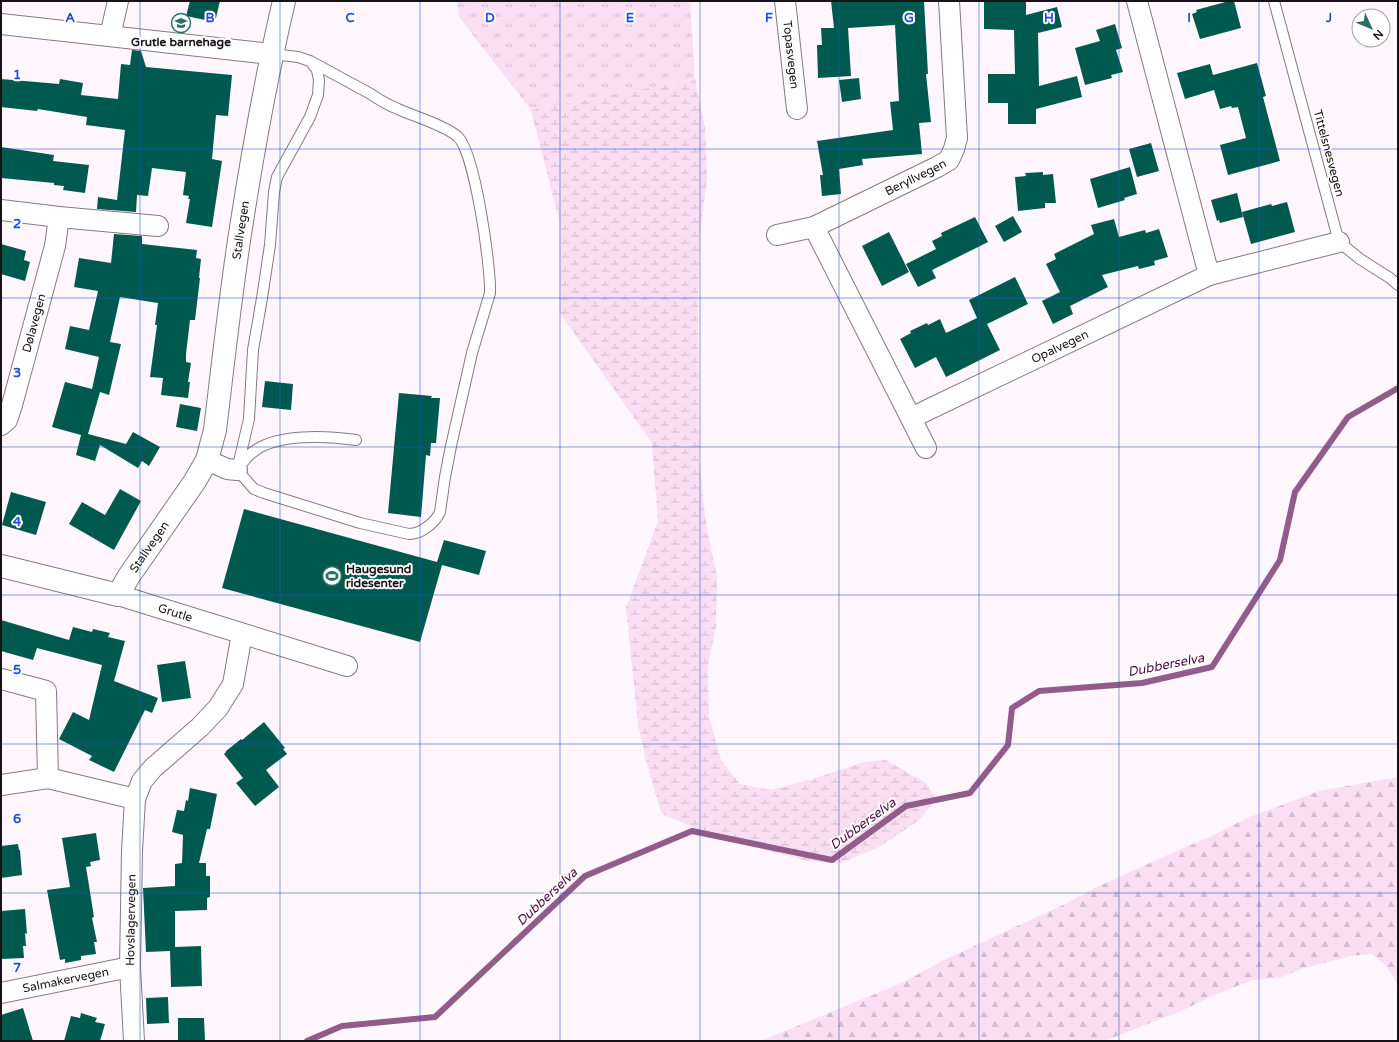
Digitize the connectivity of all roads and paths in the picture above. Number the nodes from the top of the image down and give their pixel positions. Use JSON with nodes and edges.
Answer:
{"nodes":[{"id":1,"x":118,"y":1,"type":"edge"},
{"id":2,"x":284,"y":1,"type":"edge"},
{"id":3,"x":785,"y":1,"type":"edge"},
{"id":4,"x":949,"y":1,"type":"edge"},
{"id":5,"x":1137,"y":1,"type":"edge"},
{"id":6,"x":1274,"y":1,"type":"edge"},
{"id":7,"x":1,"y":24,"type":"edge"},
{"id":8,"x":110,"y":36,"type":"junction"},
{"id":9,"x":271,"y":54,"type":"junction"},
{"id":10,"x":310,"y":61,"type":"junction"},
{"id":11,"x":797,"y":109,"type":"dead end"},
{"id":12,"x":1,"y":210,"type":"edge"},
{"id":13,"x":59,"y":218,"type":"junction"},
{"id":14,"x":158,"y":226,"type":"dead end"},
{"id":15,"x":814,"y":227,"type":"junction"},
{"id":16,"x":777,"y":234,"type":"dead end"},
{"id":17,"x":1339,"y":242,"type":"junction"},
{"id":18,"x":1209,"y":274,"type":"junction"},
{"id":19,"x":1398,"y":285,"type":"edge"},
{"id":20,"x":911,"y":418,"type":"junction"},
{"id":21,"x":1,"y":425,"type":"edge"},
{"id":22,"x":356,"y":440,"type":"dead end"},
{"id":23,"x":926,"y":448,"type":"dead end"},
{"id":24,"x":207,"y":460,"type":"junction"},
{"id":25,"x":237,"y":470,"type":"junction"},
{"id":26,"x":1,"y":566,"type":"edge"},
{"id":27,"x":118,"y":595,"type":"junction"},
{"id":28,"x":242,"y":634,"type":"junction"},
{"id":29,"x":347,"y":666,"type":"dead end"},
{"id":30,"x":1,"y":679,"type":"edge"},
{"id":31,"x":48,"y":778,"type":"junction"},
{"id":32,"x":1,"y":785,"type":"edge"},
{"id":33,"x":135,"y":798,"type":"junction"},
{"id":34,"x":130,"y":967,"type":"junction"},
{"id":35,"x":1,"y":993,"type":"edge"},
{"id":36,"x":134,"y":1041,"type":"edge"}],
"edges":[{"from":1,"to":8,"type":"street"},
{"from":2,"to":9,"type":"street","name":"Stallvegen"},
{"from":3,"to":11,"type":"street","name":"Topasvegen"},
{"from":4,"to":15,"type":"street","name":"Beryllvegen"},
{"from":5,"to":18,"type":"street"},
{"from":6,"to":17,"type":"lane","name":"Tittelsnesvegen"},
{"from":7,"to":8,"type":"street"},
{"from":8,"to":9,"type":"street"},
{"from":9,"to":10,"type":"lane"},
{"from":9,"to":24,"type":"street","name":"Stallvegen"},
{"from":10,"to":25,"type":"lane"},
{"from":10,"to":25,"type":"lane"},
{"from":12,"to":13,"type":"street"},
{"from":13,"to":14,"type":"street"},
{"from":13,"to":21,"type":"street","name":"Dølavegen"},
{"from":15,"to":16,"type":"street","name":"Beryllvegen"},
{"from":15,"to":20,"type":"street"},
{"from":17,"to":18,"type":"street","name":"Opalvegen"},
{"from":17,"to":19,"type":"lane"},
{"from":18,"to":20,"type":"street","name":"Opalvegen"},
{"from":20,"to":23,"type":"street"},
{"from":22,"to":25,"type":"lane"},
{"from":24,"to":25,"type":"street"},
{"from":24,"to":27,"type":"street","name":"Stallvegen"},
{"from":26,"to":27,"type":"street","name":"Grutle"},
{"from":27,"to":28,"type":"street","name":"Grutle"},
{"from":28,"to":29,"type":"street","name":"Grutle"},
{"from":28,"to":33,"type":"street","name":"Hovslagervegen"},
{"from":30,"to":31,"type":"street"},
{"from":31,"to":32,"type":"street"},
{"from":31,"to":33,"type":"street"},
{"from":33,"to":34,"type":"street","name":"Hovslagervegen"},
{"from":34,"to":35,"type":"street","name":"Salmakervegen"},
{"from":34,"to":36,"type":"street","name":"Hovslagervegen"}]}
